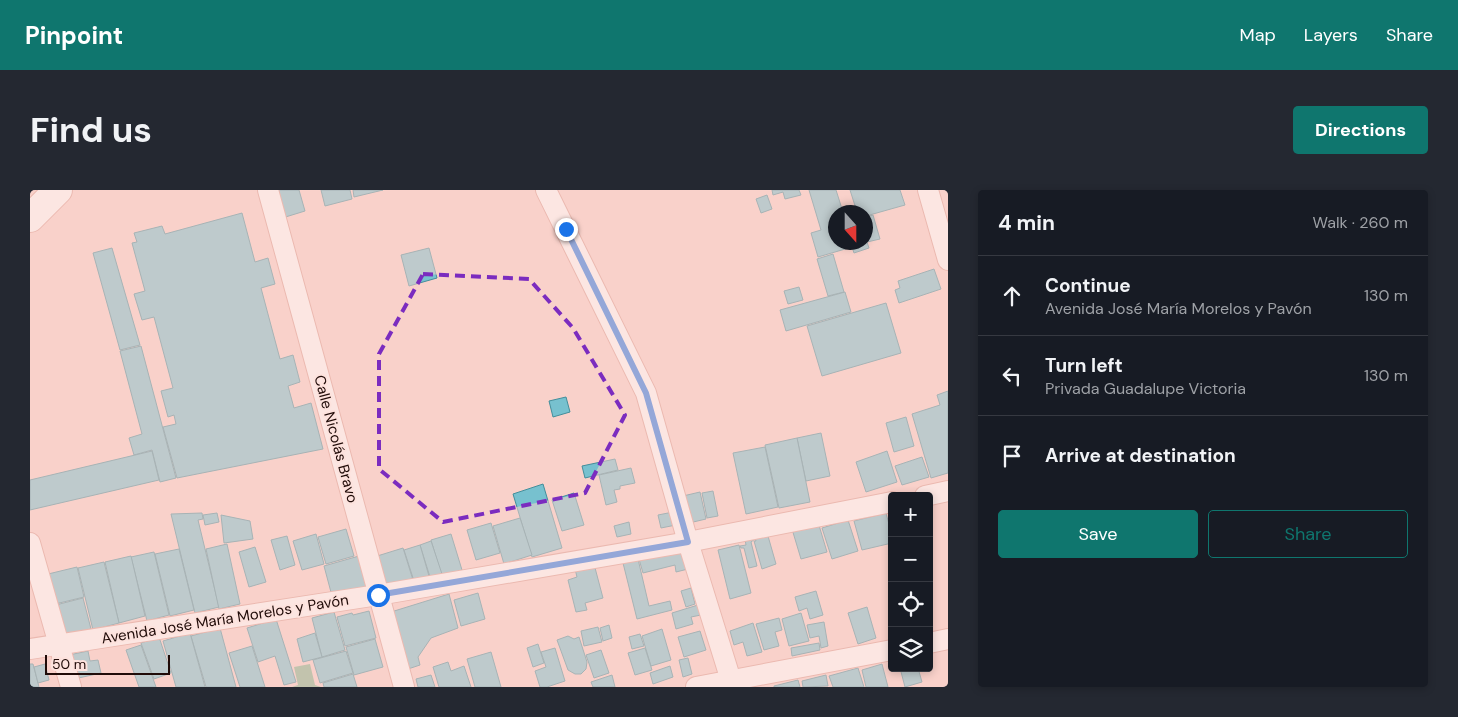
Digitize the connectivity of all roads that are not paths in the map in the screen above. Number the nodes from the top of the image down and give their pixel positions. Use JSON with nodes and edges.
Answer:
{"nodes":[{"id":1,"x":58,"y":190,"type":"edge"},
{"id":2,"x":268,"y":190,"type":"edge"},
{"id":3,"x":546,"y":190,"type":"edge"},
{"id":4,"x":928,"y":190,"type":"edge"},
{"id":5,"x":30,"y":218,"type":"edge"},
{"id":6,"x":948,"y":260,"type":"edge"},
{"id":7,"x":948,"y":491,"type":"edge"},
{"id":8,"x":933,"y":494,"type":"edge"},
{"id":9,"x":888,"y":503,"type":"edge"},
{"id":10,"x":688,"y":542,"type":"junction"},
{"id":11,"x":30,"y":543,"type":"edge"},
{"id":12,"x":378,"y":595,"type":"junction"},
{"id":13,"x":948,"y":640,"type":"edge"},
{"id":14,"x":933,"y":642,"type":"edge"},
{"id":15,"x":59,"y":644,"type":"junction"},
{"id":16,"x":30,"y":649,"type":"edge"},
{"id":17,"x":888,"y":651,"type":"edge"},
{"id":18,"x":732,"y":684,"type":"edge"},
{"id":19,"x":71,"y":687,"type":"edge"},
{"id":20,"x":404,"y":687,"type":"edge"},
{"id":21,"x":696,"y":687,"type":"edge"}],
"edges":[{"from":1,"to":5,"type":"main road"},
{"from":2,"to":12,"type":"street","name":"Calle Nicolás Bravo"},
{"from":3,"to":10,"type":"street"},
{"from":4,"to":6,"type":"street"},
{"from":7,"to":8,"type":"street"},
{"from":9,"to":10,"type":"street","name":"Avenida José María Morelos y Pavón"},
{"from":10,"to":12,"type":"street","name":"Avenida José María Morelos y Pavón"},
{"from":10,"to":18,"type":"street"},
{"from":11,"to":15,"type":"street"},
{"from":12,"to":15,"type":"street","name":"Avenida José María Morelos y Pavón"},
{"from":12,"to":20,"type":"street","name":"Calle Nicolás Bravo"},
{"from":13,"to":14,"type":"street"},
{"from":15,"to":16,"type":"street","name":"Avenida José María Morelos y Pavón"},
{"from":15,"to":19,"type":"street"},
{"from":17,"to":18,"type":"street"},
{"from":18,"to":21,"type":"street"}]}
